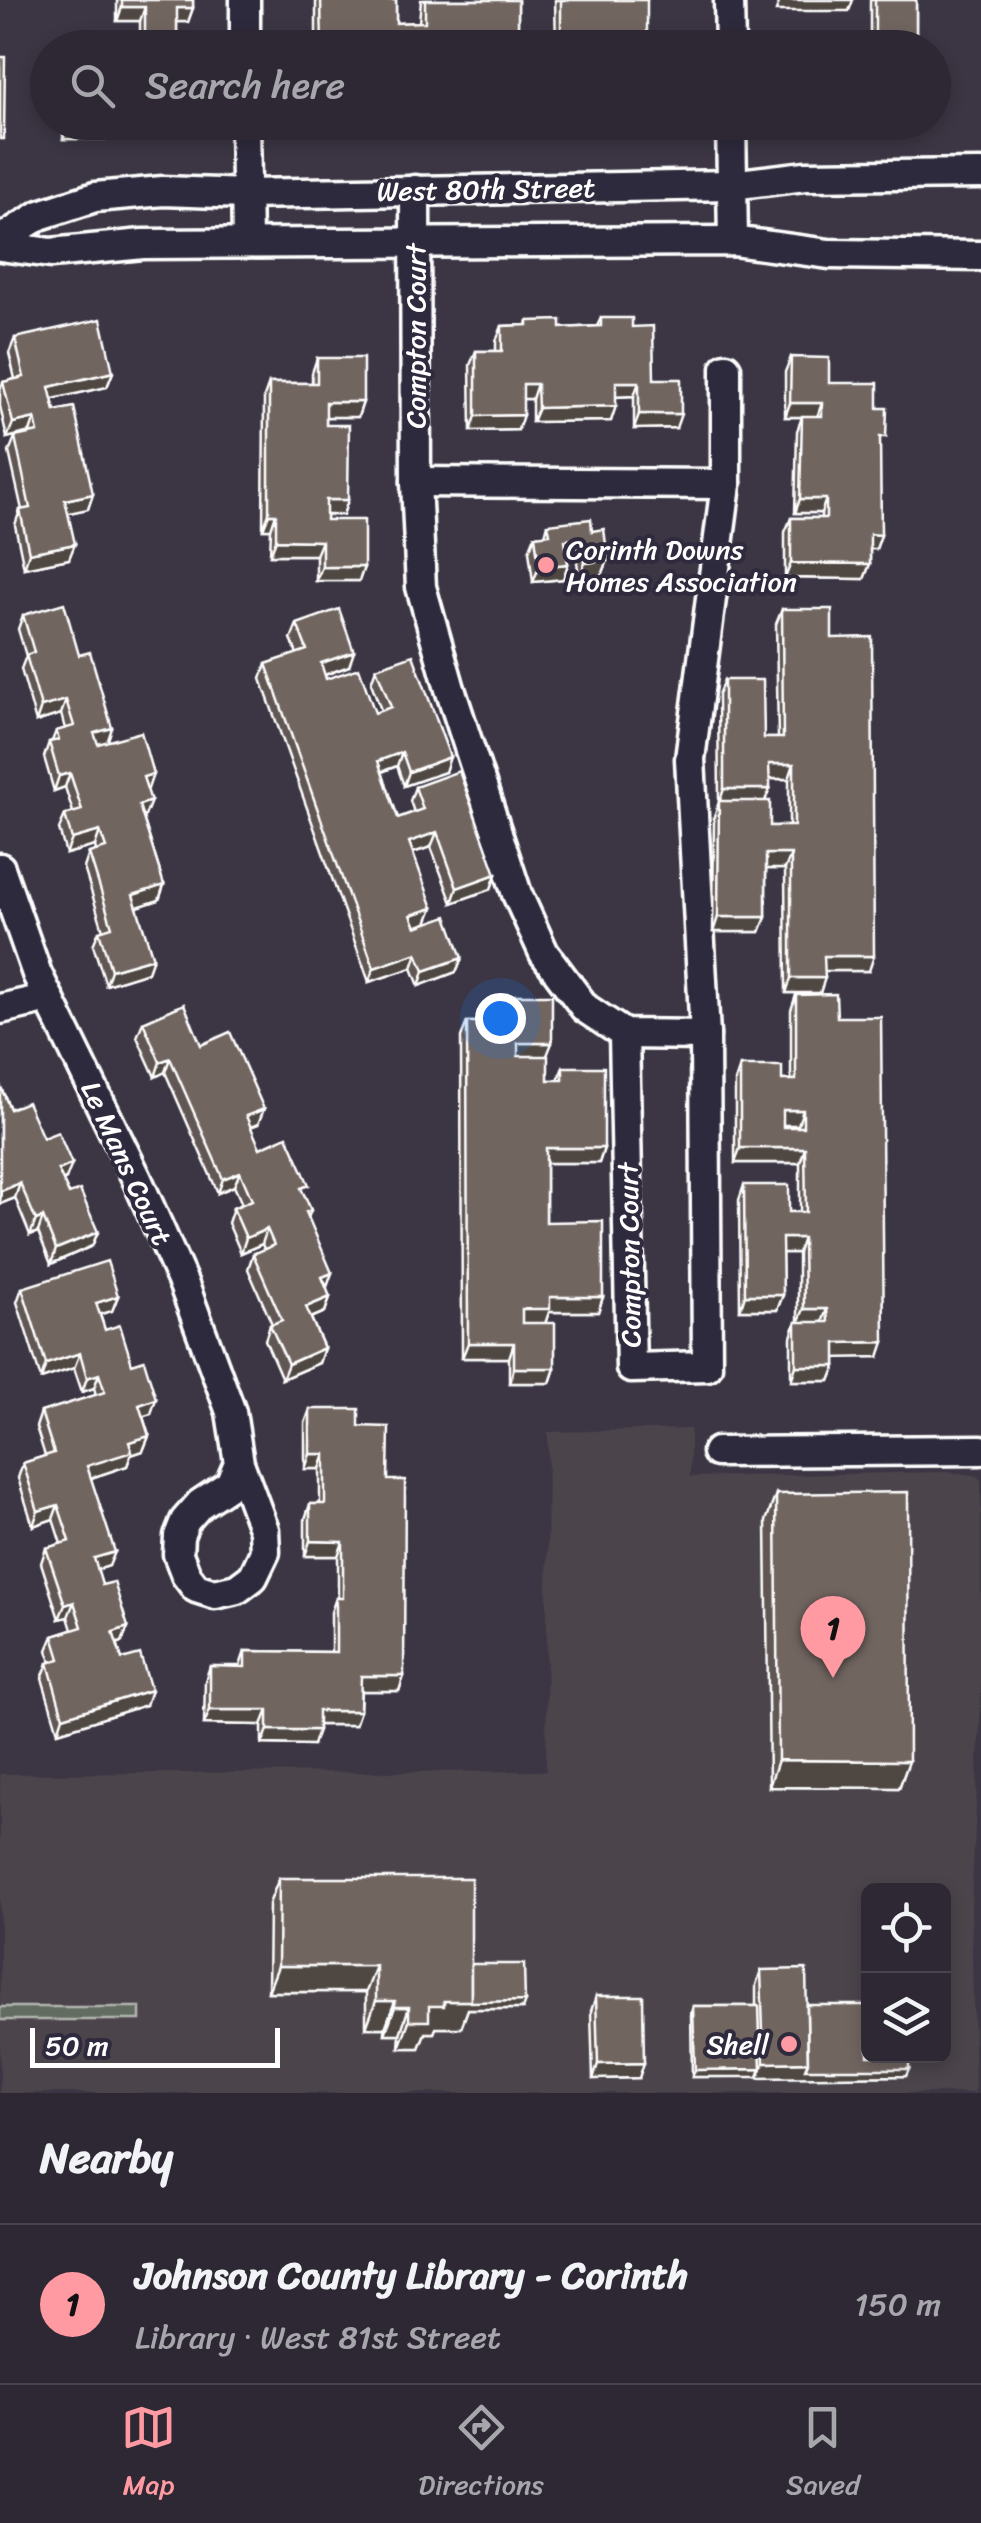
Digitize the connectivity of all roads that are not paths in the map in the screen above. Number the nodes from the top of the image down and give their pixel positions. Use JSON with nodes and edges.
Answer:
{"nodes":[{"id":1,"x":245,"y":0,"type":"edge"},
{"id":2,"x":729,"y":0,"type":"edge"},
{"id":3,"x":245,"y":30,"type":"edge"},
{"id":4,"x":730,"y":30,"type":"edge"},
{"id":5,"x":245,"y":140,"type":"edge"},
{"id":6,"x":730,"y":140,"type":"edge"},
{"id":7,"x":981,"y":174,"type":"edge"},
{"id":8,"x":731,"y":185,"type":"junction"},
{"id":9,"x":415,"y":190,"type":"junction"},
{"id":10,"x":246,"y":194,"type":"junction"},
{"id":11,"x":414,"y":241,"type":"junction"},
{"id":12,"x":733,"y":241,"type":"junction"},
{"id":13,"x":0,"y":243,"type":"edge"},
{"id":14,"x":247,"y":243,"type":"junction"},
{"id":15,"x":981,"y":256,"type":"edge"},
{"id":16,"x":726,"y":368,"type":"dead end"},
{"id":17,"x":416,"y":482,"type":"junction"},
{"id":18,"x":726,"y":484,"type":"junction"},
{"id":19,"x":0,"y":868,"type":"edge"},
{"id":20,"x":50,"y":998,"type":"junction"},
{"id":21,"x":0,"y":1010,"type":"edge"},
{"id":22,"x":624,"y":1034,"type":"junction"},
{"id":23,"x":705,"y":1035,"type":"junction"},
{"id":24,"x":981,"y":1450,"type":"edge"},
{"id":25,"x":717,"y":1452,"type":"dead end"},
{"id":26,"x":239,"y":1463,"type":"dead end"}],
"edges":[{"from":1,"to":3,"type":"street"},
{"from":2,"to":4,"type":"street"},
{"from":5,"to":10,"type":"street"},
{"from":6,"to":8,"type":"street"},
{"from":7,"to":8,"type":"street","name":"West 80th Street"},
{"from":8,"to":9,"type":"street","name":"West 80th Street"},
{"from":8,"to":12,"type":"street"},
{"from":9,"to":10,"type":"street","name":"West 80th Street"},
{"from":9,"to":11,"type":"street","name":"Compton Court"},
{"from":10,"to":13,"type":"street","name":"West 80th Street"},
{"from":10,"to":14,"type":"street"},
{"from":11,"to":12,"type":"street","name":"West 80th Street"},
{"from":11,"to":14,"type":"street","name":"West 80th Street"},
{"from":11,"to":17,"type":"street","name":"Compton Court"},
{"from":12,"to":15,"type":"street","name":"West 80th Street"},
{"from":13,"to":14,"type":"street","name":"West 80th Street"},
{"from":16,"to":18,"type":"street","name":"Compton Court"},
{"from":17,"to":18,"type":"street"},
{"from":17,"to":22,"type":"street","name":"Compton Court"},
{"from":18,"to":23,"type":"street","name":"Compton Court"},
{"from":19,"to":20,"type":"street","name":"Le Mans Court"},
{"from":20,"to":21,"type":"street"},
{"from":20,"to":26,"type":"street","name":"Le Mans Court"},
{"from":22,"to":23,"type":"street"},
{"from":22,"to":23,"type":"street","name":"Compton Court"},
{"from":24,"to":25,"type":"street"}]}
